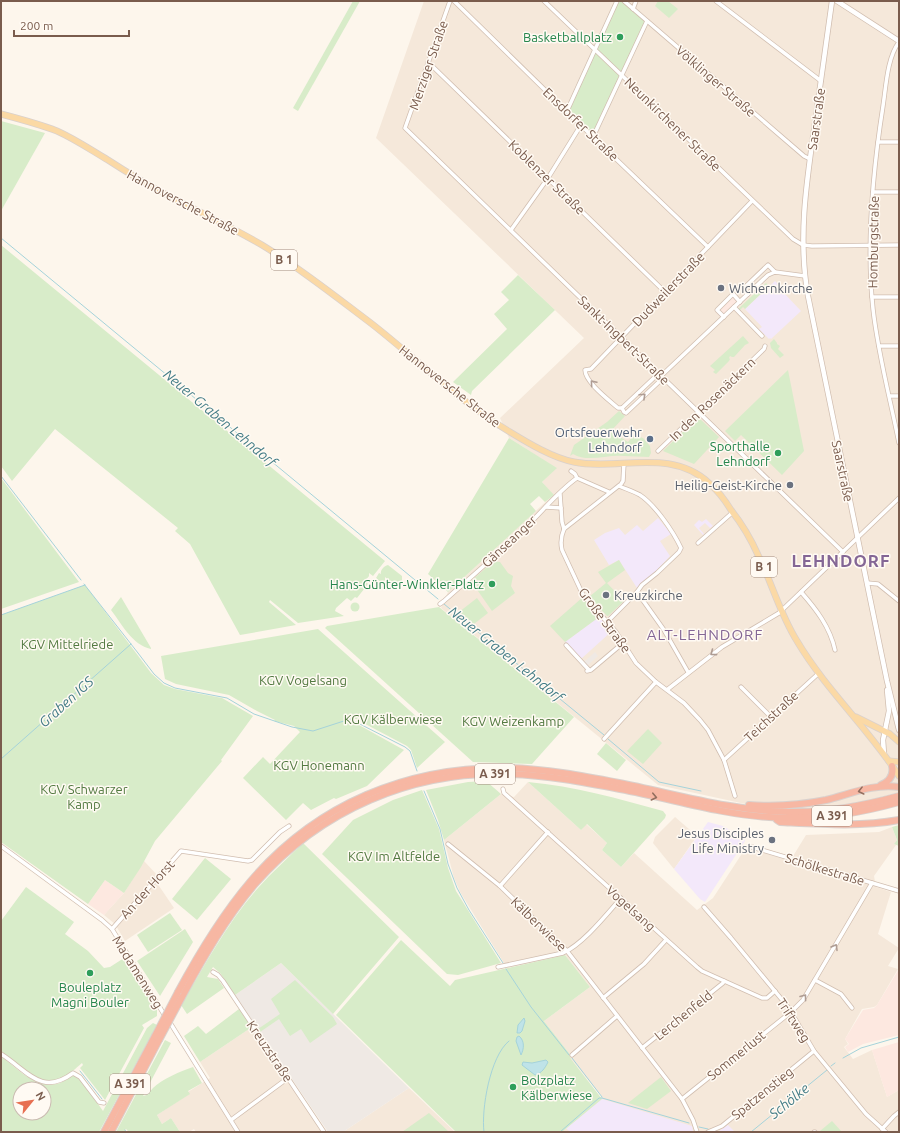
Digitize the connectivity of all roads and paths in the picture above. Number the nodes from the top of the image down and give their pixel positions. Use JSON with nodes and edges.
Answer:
{"nodes":[{"id":1,"x":450,"y":1,"type":"edge"},
{"id":2,"x":454,"y":1,"type":"edge"},
{"id":3,"x":544,"y":1,"type":"edge"},
{"id":4,"x":617,"y":1,"type":"edge"},
{"id":5,"x":624,"y":1,"type":"edge"},
{"id":6,"x":636,"y":1,"type":"edge"},
{"id":7,"x":716,"y":1,"type":"edge"},
{"id":8,"x":832,"y":1,"type":"edge"},
{"id":9,"x":837,"y":1,"type":"edge"},
{"id":10,"x":633,"y":9,"type":"junction"},
{"id":11,"x":647,"y":21,"type":"junction"},
{"id":12,"x":899,"y":42,"type":"edge"},
{"id":13,"x":595,"y":50,"type":"junction"},
{"id":14,"x":428,"y":62,"type":"junction"},
{"id":15,"x":622,"y":76,"type":"junction"},
{"id":16,"x":821,"y":81,"type":"junction"},
{"id":17,"x":567,"y":111,"type":"junction"},
{"id":18,"x":1,"y":114,"type":"edge"},
{"id":19,"x":581,"y":125,"type":"junction"},
{"id":20,"x":405,"y":128,"type":"joint"},
{"id":21,"x":593,"y":137,"type":"junction"},
{"id":22,"x":878,"y":142,"type":"junction"},
{"id":23,"x":899,"y":142,"type":"edge"},
{"id":24,"x":810,"y":159,"type":"junction"},
{"id":25,"x":548,"y":178,"type":"junction"},
{"id":26,"x":874,"y":192,"type":"junction"},
{"id":27,"x":899,"y":192,"type":"edge"},
{"id":28,"x":752,"y":202,"type":"junction"},
{"id":29,"x":511,"y":230,"type":"junction"},
{"id":30,"x":803,"y":245,"type":"junction"},
{"id":31,"x":899,"y":245,"type":"edge"},
{"id":32,"x":871,"y":246,"type":"junction"},
{"id":33,"x":708,"y":247,"type":"junction"},
{"id":34,"x":775,"y":272,"type":"junction"},
{"id":35,"x":805,"y":276,"type":"junction"},
{"id":36,"x":665,"y":292,"type":"junction"},
{"id":37,"x":748,"y":294,"type":"junction"},
{"id":38,"x":872,"y":297,"type":"junction"},
{"id":39,"x":899,"y":297,"type":"edge"},
{"id":40,"x":740,"y":302,"type":"junction"},
{"id":41,"x":734,"y":307,"type":"junction"},
{"id":42,"x":724,"y":317,"type":"junction"},
{"id":43,"x":762,"y":336,"type":"dead end"},
{"id":44,"x":621,"y":337,"type":"junction"},
{"id":45,"x":765,"y":346,"type":"dead end"},
{"id":46,"x":879,"y":346,"type":"junction"},
{"id":47,"x":899,"y":346,"type":"edge"},
{"id":48,"x":662,"y":376,"type":"junction"},
{"id":49,"x":890,"y":396,"type":"junction"},
{"id":50,"x":899,"y":396,"type":"edge"},
{"id":51,"x":699,"y":412,"type":"junction"},
{"id":52,"x":899,"y":443,"type":"edge"},
{"id":53,"x":658,"y":451,"type":"dead end"},
{"id":54,"x":624,"y":463,"type":"junction"},
{"id":55,"x":571,"y":471,"type":"dead end"},
{"id":56,"x":577,"y":478,"type":"junction"},
{"id":57,"x":619,"y":486,"type":"junction"},
{"id":58,"x":609,"y":492,"type":"junction"},
{"id":59,"x":560,"y":494,"type":"junction"},
{"id":60,"x":899,"y":498,"type":"edge"},
{"id":61,"x":546,"y":507,"type":"junction"},
{"id":62,"x":561,"y":508,"type":"junction"},
{"id":63,"x":733,"y":512,"type":"junction"},
{"id":64,"x":564,"y":529,"type":"junction"},
{"id":65,"x":857,"y":538,"type":"junction"},
{"id":66,"x":698,"y":543,"type":"dead end"},
{"id":67,"x":843,"y":552,"type":"junction"},
{"id":68,"x":867,"y":583,"type":"junction"},
{"id":69,"x":637,"y":592,"type":"junction"},
{"id":70,"x":801,"y":592,"type":"junction"},
{"id":71,"x":899,"y":594,"type":"edge"},
{"id":72,"x":895,"y":598,"type":"junction"},
{"id":73,"x":899,"y":601,"type":"edge"},
{"id":74,"x":440,"y":604,"type":"dead end"},
{"id":75,"x":782,"y":610,"type":"junction"},
{"id":76,"x":607,"y":622,"type":"junction"},
{"id":77,"x":624,"y":643,"type":"junction"},
{"id":78,"x":566,"y":645,"type":"dead end"},
{"id":79,"x":835,"y":650,"type":"dead end"},
{"id":80,"x":688,"y":672,"type":"junction"},
{"id":81,"x":819,"y":673,"type":"junction"},
{"id":82,"x":887,"y":681,"type":"junction"},
{"id":83,"x":656,"y":682,"type":"junction"},
{"id":84,"x":741,"y":687,"type":"dead end"},
{"id":85,"x":668,"y":689,"type":"junction"},
{"id":86,"x":889,"y":701,"type":"junction"},
{"id":87,"x":846,"y":707,"type":"junction"},
{"id":88,"x":894,"y":707,"type":"junction"},
{"id":89,"x":771,"y":717,"type":"junction"},
{"id":90,"x":898,"y":718,"type":"edge"},
{"id":91,"x":899,"y":730,"type":"edge"},
{"id":92,"x":884,"y":732,"type":"junction"},
{"id":93,"x":604,"y":739,"type":"dead end"},
{"id":94,"x":899,"y":742,"type":"edge"},
{"id":95,"x":885,"y":755,"type":"junction"},
{"id":96,"x":724,"y":760,"type":"junction"},
{"id":97,"x":899,"y":762,"type":"edge"},
{"id":98,"x":892,"y":765,"type":"junction"},
{"id":99,"x":899,"y":773,"type":"edge"},
{"id":100,"x":899,"y":776,"type":"edge"},
{"id":101,"x":899,"y":786,"type":"edge"},
{"id":102,"x":877,"y":787,"type":"junction"},
{"id":103,"x":503,"y":789,"type":"dead end"},
{"id":104,"x":736,"y":796,"type":"dead end"},
{"id":105,"x":899,"y":796,"type":"edge"},
{"id":106,"x":894,"y":801,"type":"edge"},
{"id":107,"x":716,"y":804,"type":"junction"},
{"id":108,"x":770,"y":817,"type":"junction"},
{"id":109,"x":899,"y":819,"type":"edge"},
{"id":110,"x":289,"y":826,"type":"dead end"},
{"id":111,"x":548,"y":832,"type":"junction"},
{"id":112,"x":306,"y":833,"type":"junction"},
{"id":113,"x":448,"y":844,"type":"dead end"},
{"id":114,"x":1,"y":846,"type":"edge"},
{"id":115,"x":752,"y":847,"type":"dead end"},
{"id":116,"x":872,"y":883,"type":"junction"},
{"id":117,"x":500,"y":886,"type":"junction"},
{"id":118,"x":899,"y":891,"type":"edge"},
{"id":119,"x":621,"y":898,"type":"junction"},
{"id":120,"x":704,"y":907,"type":"dead end"},
{"id":121,"x":112,"y":929,"type":"junction"},
{"id":122,"x":666,"y":940,"type":"junction"},
{"id":123,"x":567,"y":951,"type":"junction"},
{"id":124,"x":498,"y":967,"type":"dead end"},
{"id":125,"x":213,"y":972,"type":"dead end"},
{"id":126,"x":815,"y":980,"type":"junction"},
{"id":127,"x":724,"y":981,"type":"junction"},
{"id":128,"x":775,"y":991,"type":"junction"},
{"id":129,"x":603,"y":998,"type":"junction"},
{"id":130,"x":852,"y":1008,"type":"dead end"},
{"id":131,"x":791,"y":1012,"type":"junction"},
{"id":132,"x":617,"y":1016,"type":"junction"},
{"id":133,"x":157,"y":1038,"type":"junction"},
{"id":134,"x":642,"y":1048,"type":"junction"},
{"id":135,"x":814,"y":1051,"type":"junction"},
{"id":136,"x":1,"y":1054,"type":"edge"},
{"id":137,"x":572,"y":1054,"type":"dead end"},
{"id":138,"x":288,"y":1078,"type":"junction"},
{"id":139,"x":682,"y":1099,"type":"junction"},
{"id":140,"x":104,"y":1103,"type":"dead end"},
{"id":141,"x":899,"y":1112,"type":"edge"},
{"id":142,"x":231,"y":1120,"type":"junction"},
{"id":143,"x":884,"y":1131,"type":"edge"},
{"id":144,"x":104,"y":1132,"type":"edge"},
{"id":145,"x":111,"y":1132,"type":"edge"},
{"id":146,"x":238,"y":1132,"type":"edge"},
{"id":147,"x":324,"y":1132,"type":"edge"},
{"id":148,"x":697,"y":1132,"type":"edge"},
{"id":149,"x":708,"y":1132,"type":"edge"}],
"edges":[{"from":1,"to":14,"type":"street","name":"Merziger Straße"},
{"from":2,"to":17,"type":"street","name":"Ensdorfer Straße"},
{"from":3,"to":13,"type":"street","name":"Neunkirchener Straße"},
{"from":4,"to":13,"type":"street"},
{"from":5,"to":10,"type":"street","name":"Völklinger Straße"},
{"from":6,"to":10,"type":"street"},
{"from":7,"to":16,"type":"street"},
{"from":8,"to":16,"type":"street","name":"Saarstraße"},
{"from":9,"to":12,"type":"street"},
{"from":10,"to":11,"type":"street","name":"Völklinger Straße"},
{"from":11,"to":15,"type":"street"},
{"from":11,"to":24,"type":"street","name":"Völklinger Straße"},
{"from":12,"to":22,"type":"street","name":"Homburgstraße"},
{"from":13,"to":15,"type":"street","name":"Neunkirchener Straße"},
{"from":13,"to":17,"type":"street"},
{"from":14,"to":20,"type":"street","name":"Merziger Straße"},
{"from":14,"to":25,"type":"street","name":"Koblenzer Straße"},
{"from":15,"to":21,"type":"street"},
{"from":15,"to":28,"type":"street","name":"Neunkirchener Straße"},
{"from":16,"to":24,"type":"street","name":"Saarstraße"},
{"from":17,"to":19,"type":"street","name":"Ensdorfer Straße"},
{"from":18,"to":54,"type":"main road","name":"Hannoversche Straße","number":"B 1"},
{"from":19,"to":21,"type":"street","name":"Ensdorfer Straße"},
{"from":19,"to":25,"type":"street"},
{"from":20,"to":29,"type":"street","name":"Sankt-Ingbert-Straße"},
{"from":21,"to":33,"type":"street","name":"Ensdorfer Straße"},
{"from":22,"to":23,"type":"street"},
{"from":22,"to":26,"type":"street","name":"Homburgstraße"},
{"from":24,"to":30,"type":"street","name":"Saarstraße"},
{"from":25,"to":29,"type":"street"},
{"from":25,"to":36,"type":"street","name":"Koblenzer Straße"},
{"from":26,"to":27,"type":"street"},
{"from":26,"to":32,"type":"street","name":"Homburgstraße"},
{"from":28,"to":30,"type":"street","name":"Neunkirchener Straße"},
{"from":28,"to":33,"type":"street","name":"Dudweilerstraße"},
{"from":29,"to":44,"type":"street","name":"Sankt-Ingbert-Straße"},
{"from":30,"to":32,"type":"street"},
{"from":30,"to":35,"type":"street","name":"Saarstraße"},
{"from":31,"to":32,"type":"street"},
{"from":32,"to":38,"type":"street","name":"Homburgstraße"},
{"from":33,"to":36,"type":"street","name":"Dudweilerstraße"},
{"from":34,"to":35,"type":"street"},
{"from":34,"to":37,"type":"street"},
{"from":34,"to":37,"type":"street"},
{"from":35,"to":65,"type":"street","name":"Saarstraße"},
{"from":36,"to":44,"type":"street","name":"Dudweilerstraße"},
{"from":37,"to":40,"type":"street"},
{"from":38,"to":39,"type":"street"},
{"from":38,"to":46,"type":"street","name":"Homburgstraße"},
{"from":40,"to":41,"type":"street"},
{"from":40,"to":42,"type":"street"},
{"from":41,"to":42,"type":"street"},
{"from":41,"to":43,"type":"street"},
{"from":42,"to":48,"type":"street"},
{"from":44,"to":48,"type":"street","name":"Sankt-Ingbert-Straße"},
{"from":48,"to":44,"type":"street","name":"Dudweilerstraße","one_way":true},
{"from":45,"to":51,"type":"street","name":"In den Rosenäckern"},
{"from":46,"to":47,"type":"street"},
{"from":46,"to":49,"type":"street","name":"Homburgstraße"},
{"from":48,"to":51,"type":"street","name":"Sankt-Ingbert-Straße"},
{"from":49,"to":50,"type":"street"},
{"from":49,"to":52,"type":"street","name":"Homburgstraße"},
{"from":51,"to":53,"type":"street","name":"In den Rosenäckern"},
{"from":51,"to":67,"type":"street","name":"Sankt-Ingbert-Straße"},
{"from":54,"to":57,"type":"street"},
{"from":54,"to":63,"type":"main road","name":"Hannoversche Straße","number":"B 1"},
{"from":55,"to":56,"type":"street"},
{"from":56,"to":58,"type":"street"},
{"from":56,"to":59,"type":"street","name":"Gänseanger"},
{"from":57,"to":58,"type":"street"},
{"from":57,"to":69,"type":"street"},
{"from":58,"to":64,"type":"street"},
{"from":59,"to":61,"type":"street","name":"Gänseanger"},
{"from":59,"to":62,"type":"street","name":"Große Straße"},
{"from":60,"to":65,"type":"street"},
{"from":61,"to":62,"type":"street"},
{"from":61,"to":74,"type":"street","name":"Gänseanger"},
{"from":62,"to":64,"type":"street","name":"Große Straße"},
{"from":63,"to":66,"type":"street"},
{"from":63,"to":75,"type":"main road","name":"Hannoversche Straße","number":"B 1"},
{"from":64,"to":76,"type":"street","name":"Große Straße"},
{"from":65,"to":67,"type":"street"},
{"from":65,"to":68,"type":"street","name":"Saarstraße"},
{"from":67,"to":70,"type":"street"},
{"from":68,"to":72,"type":"street"},
{"from":68,"to":82,"type":"street","name":"Saarstraße"},
{"from":69,"to":76,"type":"street"},
{"from":69,"to":80,"type":"street"},
{"from":70,"to":75,"type":"street"},
{"from":70,"to":79,"type":"street"},
{"from":71,"to":72,"type":"street"},
{"from":72,"to":73,"type":"street"},
{"from":75,"to":80,"type":"street","one_way":true},
{"from":75,"to":81,"type":"main road","name":"Hannoversche Straße","number":"B 1"},
{"from":76,"to":77,"type":"street","name":"Große Straße"},
{"from":77,"to":78,"type":"street"},
{"from":77,"to":83,"type":"street","name":"Große Straße"},
{"from":80,"to":85,"type":"street"},
{"from":81,"to":87,"type":"main road","name":"Hannoversche Straße","number":"B 1"},
{"from":81,"to":89,"type":"street","name":"Teichstraße"},
{"from":82,"to":86,"type":"street","name":"Saarstraße"},
{"from":82,"to":88,"type":"street","name":"Saarstraße"},
{"from":83,"to":85,"type":"street","name":"Große Straße"},
{"from":83,"to":93,"type":"street"},
{"from":84,"to":89,"type":"street"},
{"from":85,"to":96,"type":"street","name":"Große Straße"},
{"from":86,"to":88,"type":"street","name":"Saarstraße"},
{"from":86,"to":92,"type":"street","name":"Saarstraße"},
{"from":87,"to":92,"type":"main road","name":"Hannoversche Straße","number":"B 1"},
{"from":87,"to":95,"type":"main road","name":"Hannoversche Straße","number":"B 1"},
{"from":88,"to":90,"type":"street","name":"Saarstraße"},
{"from":89,"to":96,"type":"street","name":"Teichstraße"},
{"from":90,"to":91,"type":"street","name":"Saarstraße"},
{"from":92,"to":94,"type":"main road","name":"Hannoversche Straße","number":"B 1"},
{"from":92,"to":95,"type":"street","name":"Saarstraße"},
{"from":95,"to":98,"type":"main road","name":"Hannoversche Straße"},
{"from":96,"to":104,"type":"street","name":"Große Straße"},
{"from":97,"to":98,"type":"main road"},
{"from":98,"to":99,"type":"main road"},
{"from":98,"to":100,"type":"main road","name":"Hannoversche Straße"},
{"from":98,"to":102,"type":"highway"},
{"from":101,"to":102,"type":"highway"},
{"from":102,"to":107,"type":"highway","one_way":true},
{"from":103,"to":111,"type":"street","name":"Vogelsang"},
{"from":105,"to":106,"type":"highway","number":"A 391"},
{"from":106,"to":107,"type":"highway","number":"A 391"},
{"from":106,"to":108,"type":"highway","number":"A 391"},
{"from":107,"to":112,"type":"highway","number":"A 391"},
{"from":108,"to":109,"type":"highway"},
{"from":112,"to":108,"type":"highway","number":"A 391","one_way":true},
{"from":110,"to":121,"type":"street","name":"An der Horst"},
{"from":111,"to":117,"type":"street"},
{"from":111,"to":119,"type":"street","name":"Vogelsang"},
{"from":112,"to":133,"type":"highway","number":"A 391","bridge":true},
{"from":113,"to":117,"type":"street","name":"Kälberwiese"},
{"from":114,"to":121,"type":"street","name":"Madamenweg"},
{"from":115,"to":116,"type":"street","name":"Schölkestraße"},
{"from":116,"to":118,"type":"street","name":"Schölkestraße"},
{"from":126,"to":116,"type":"street","name":"Sommerlust","one_way":true},
{"from":117,"to":123,"type":"street","name":"Kälberwiese"},
{"from":119,"to":122,"type":"street","name":"Vogelsang"},
{"from":119,"to":123,"type":"street"},
{"from":120,"to":128,"type":"street","name":"Triftweg"},
{"from":121,"to":142,"type":"street","name":"Madamenweg"},
{"from":122,"to":127,"type":"street","name":"Vogelsang"},
{"from":122,"to":129,"type":"street"},
{"from":123,"to":124,"type":"street"},
{"from":123,"to":129,"type":"street","name":"Kälberwiese"},
{"from":125,"to":138,"type":"street","name":"Kreuzstraße"},
{"from":126,"to":130,"type":"street"},
{"from":131,"to":126,"type":"street","name":"Sommerlust","one_way":true},
{"from":127,"to":128,"type":"street","name":"Vogelsang"},
{"from":127,"to":134,"type":"street","name":"Lerchenfeld"},
{"from":128,"to":131,"type":"street","name":"Triftweg"},
{"from":129,"to":132,"type":"street","name":"Kälberwiese"},
{"from":131,"to":135,"type":"street","name":"Triftweg"},
{"from":131,"to":139,"type":"street","name":"Sommerlust"},
{"from":132,"to":134,"type":"street","name":"Kälberwiese"},
{"from":132,"to":137,"type":"street"},
{"from":133,"to":144,"type":"highway","number":"A 391"},
{"from":133,"to":145,"type":"highway","number":"A 391"},
{"from":134,"to":139,"type":"street","name":"Kälberwiese"},
{"from":135,"to":143,"type":"street","name":"Triftweg"},
{"from":135,"to":149,"type":"street","name":"Spatzenstieg"},
{"from":136,"to":140,"type":"street"},
{"from":138,"to":142,"type":"street"},
{"from":138,"to":147,"type":"street","name":"Kreuzstraße"},
{"from":139,"to":148,"type":"street","name":"Kälberwiese"},
{"from":141,"to":143,"type":"street"},
{"from":142,"to":146,"type":"street","name":"Madamenweg"}]}
